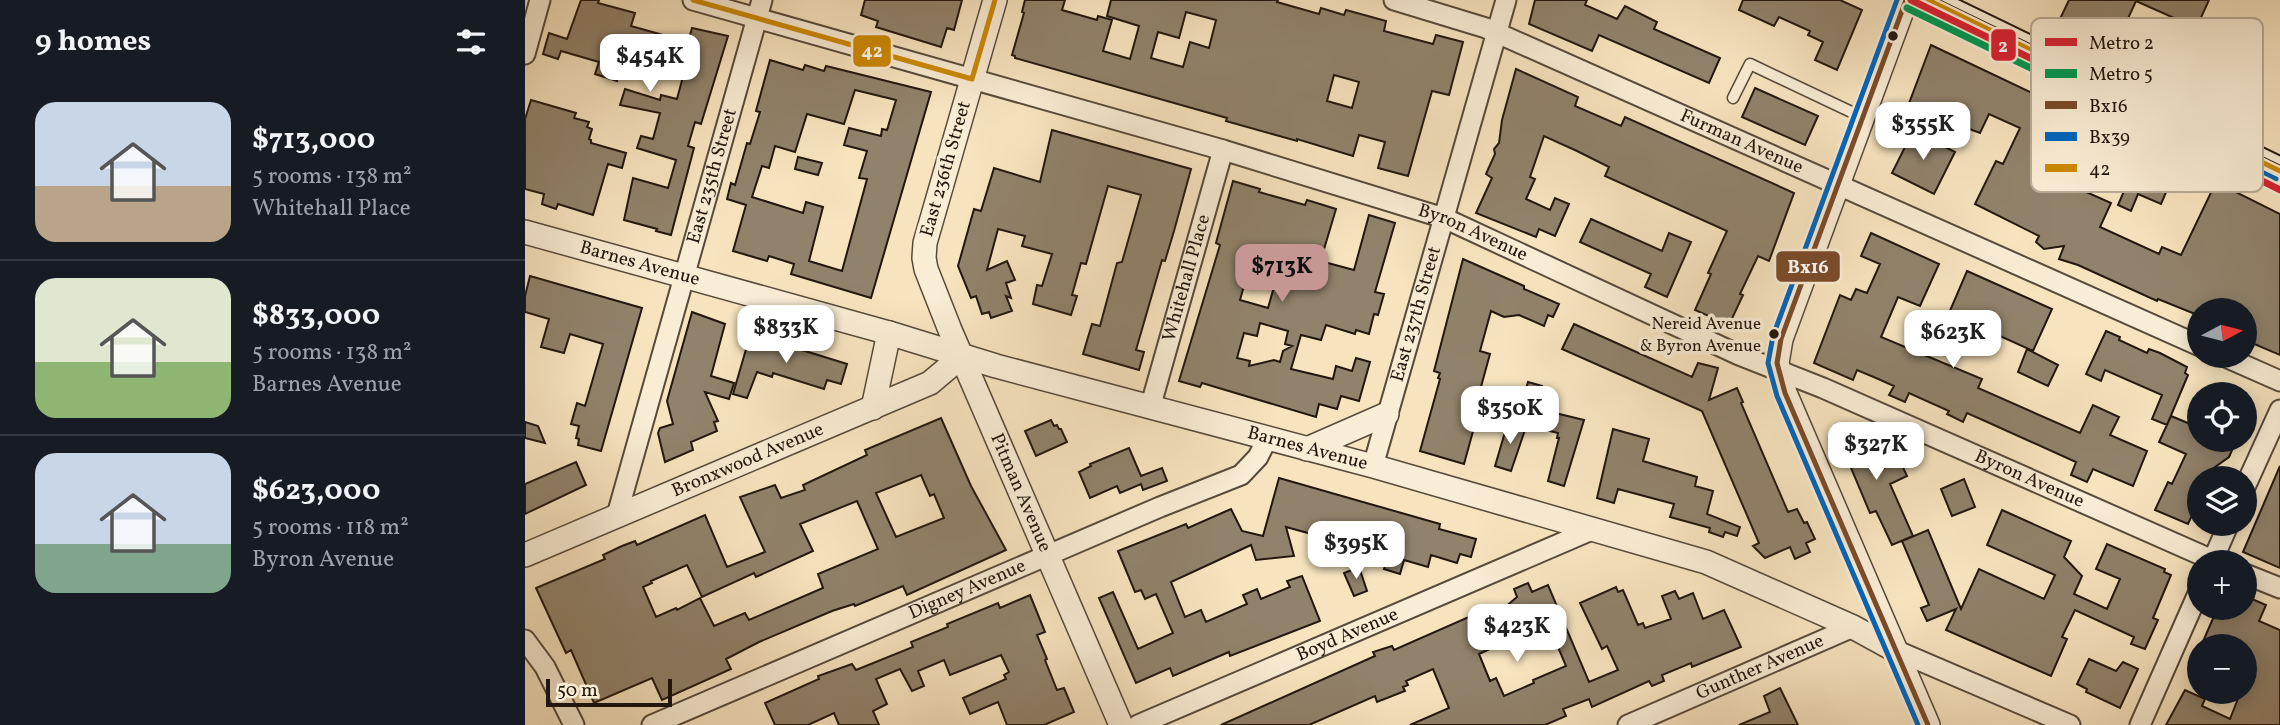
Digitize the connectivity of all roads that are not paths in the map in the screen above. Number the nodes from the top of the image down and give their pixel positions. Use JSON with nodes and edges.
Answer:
{"nodes":[{"id":1,"x":540,"y":0,"type":"edge"},
{"id":2,"x":693,"y":0,"type":"edge"},
{"id":3,"x":995,"y":0,"type":"edge"},
{"id":4,"x":1394,"y":0,"type":"edge"},
{"id":5,"x":1506,"y":0,"type":"edge"},
{"id":6,"x":1906,"y":0,"type":"edge"},
{"id":7,"x":1928,"y":0,"type":"edge"},
{"id":8,"x":759,"y":9,"type":"edge"},
{"id":9,"x":1496,"y":32,"type":"junction"},
{"id":10,"x":2031,"y":50,"type":"edge"},
{"id":11,"x":525,"y":54,"type":"edge"},
{"id":12,"x":972,"y":79,"type":"junction"},
{"id":13,"x":1733,"y":98,"type":"dead end"},
{"id":14,"x":1863,"y":118,"type":"junction"},
{"id":15,"x":1223,"y":149,"type":"junction"},
{"id":16,"x":2263,"y":163,"type":"edge"},
{"id":17,"x":2280,"y":171,"type":"edge"},
{"id":18,"x":1838,"y":186,"type":"junction"},
{"id":19,"x":1444,"y":218,"type":"junction"},
{"id":20,"x":525,"y":232,"type":"edge"},
{"id":21,"x":924,"y":258,"type":"joint"},
{"id":22,"x":684,"y":277,"type":"junction"},
{"id":23,"x":889,"y":333,"type":"junction"},
{"id":24,"x":2187,"y":340,"type":"edge"},
{"id":25,"x":962,"y":356,"type":"junction"},
{"id":26,"x":2250,"y":368,"type":"edge"},
{"id":27,"x":1778,"y":371,"type":"junction"},
{"id":28,"x":2280,"y":381,"type":"edge"},
{"id":29,"x":873,"y":408,"type":"junction"},
{"id":30,"x":1150,"y":408,"type":"junction"},
{"id":31,"x":2280,"y":410,"type":"edge"},
{"id":32,"x":1387,"y":414,"type":"junction"},
{"id":33,"x":1268,"y":439,"type":"junction"},
{"id":34,"x":1307,"y":449,"type":"junction"},
{"id":35,"x":1373,"y":466,"type":"junction"},
{"id":36,"x":2255,"y":466,"type":"edge"},
{"id":37,"x":617,"y":515,"type":"junction"},
{"id":38,"x":1594,"y":528,"type":"junction"},
{"id":39,"x":2189,"y":550,"type":"edge"},
{"id":40,"x":525,"y":555,"type":"edge"},
{"id":41,"x":1048,"y":556,"type":"junction"},
{"id":42,"x":2257,"y":579,"type":"edge"},
{"id":43,"x":2280,"y":588,"type":"edge"},
{"id":44,"x":2187,"y":618,"type":"edge"},
{"id":45,"x":1853,"y":627,"type":"junction"},
{"id":46,"x":527,"y":639,"type":"edge"},
{"id":47,"x":1895,"y":650,"type":"junction"},
{"id":48,"x":574,"y":725,"type":"edge"},
{"id":49,"x":652,"y":725,"type":"edge"},
{"id":50,"x":1121,"y":725,"type":"edge"},
{"id":51,"x":1138,"y":725,"type":"edge"},
{"id":52,"x":1628,"y":725,"type":"edge"},
{"id":53,"x":1928,"y":725,"type":"edge"},
{"id":54,"x":2070,"y":725,"type":"edge"},
{"id":55,"x":2140,"y":725,"type":"edge"}],
"edges":[{"from":1,"to":11,"type":"street"},
{"from":2,"to":8,"type":"street","name":"Byron Avenue"},
{"from":3,"to":12,"type":"street","name":"East 236th Street"},
{"from":4,"to":9,"type":"street","name":"Furman Avenue"},
{"from":5,"to":9,"type":"street","name":"East 237th Street"},
{"from":6,"to":14,"type":"street"},
{"from":7,"to":10,"type":"main road"},
{"from":8,"to":12,"type":"street","name":"Byron Avenue"},
{"from":8,"to":22,"type":"street","name":"East 235th Street"},
{"from":9,"to":18,"type":"street","name":"Furman Avenue"},
{"from":9,"to":19,"type":"street","name":"East 237th Street"},
{"from":12,"to":15,"type":"street","name":"Byron Avenue"},
{"from":12,"to":21,"type":"street","name":"East 236th Street"},
{"from":13,"to":14,"type":"lane"},
{"from":14,"to":18,"type":"street"},
{"from":15,"to":19,"type":"street","name":"Byron Avenue"},
{"from":15,"to":30,"type":"street","name":"Whitehall Place"},
{"from":16,"to":17,"type":"main road"},
{"from":18,"to":24,"type":"street","name":"Furman Avenue"},
{"from":18,"to":27,"type":"street"},
{"from":19,"to":27,"type":"street","name":"Byron Avenue"},
{"from":19,"to":32,"type":"street","name":"East 237th Street"},
{"from":20,"to":22,"type":"street","name":"Barnes Avenue"},
{"from":21,"to":25,"type":"street","name":"Pitman Avenue"},
{"from":22,"to":23,"type":"street","name":"Barnes Avenue"},
{"from":22,"to":37,"type":"street","name":"East 235th Street"},
{"from":23,"to":25,"type":"street","name":"Barnes Avenue"},
{"from":23,"to":29,"type":"street"},
{"from":25,"to":29,"type":"street","name":"Bronxwood Avenue"},
{"from":25,"to":30,"type":"street","name":"Barnes Avenue"},
{"from":25,"to":41,"type":"street","name":"Pitman Avenue"},
{"from":26,"to":28,"type":"street"},
{"from":27,"to":39,"type":"street","name":"Byron Avenue"},
{"from":27,"to":47,"type":"street"},
{"from":29,"to":37,"type":"street","name":"Bronxwood Avenue"},
{"from":30,"to":33,"type":"street","name":"Barnes Avenue"},
{"from":31,"to":36,"type":"street"},
{"from":32,"to":34,"type":"street"},
{"from":32,"to":35,"type":"street","name":"East 237th Street"},
{"from":33,"to":34,"type":"street","name":"Barnes Avenue"},
{"from":33,"to":41,"type":"street","name":"Digney Avenue"},
{"from":34,"to":35,"type":"street","name":"Barnes Avenue"},
{"from":35,"to":38,"type":"street","name":"Barnes Avenue"},
{"from":37,"to":40,"type":"street","name":"Bronxwood Avenue"},
{"from":38,"to":45,"type":"street","name":"Barnes Avenue"},
{"from":38,"to":51,"type":"street","name":"Boyd Avenue"},
{"from":41,"to":49,"type":"street","name":"Digney Avenue"},
{"from":41,"to":50,"type":"street","name":"Pitman Avenue"},
{"from":42,"to":43,"type":"street"},
{"from":44,"to":55,"type":"street"},
{"from":45,"to":47,"type":"street","name":"Barnes Avenue"},
{"from":45,"to":52,"type":"street","name":"Gunther Avenue"},
{"from":46,"to":48,"type":"street"},
{"from":47,"to":53,"type":"street"},
{"from":47,"to":54,"type":"street","name":"Barnes Avenue"}]}
